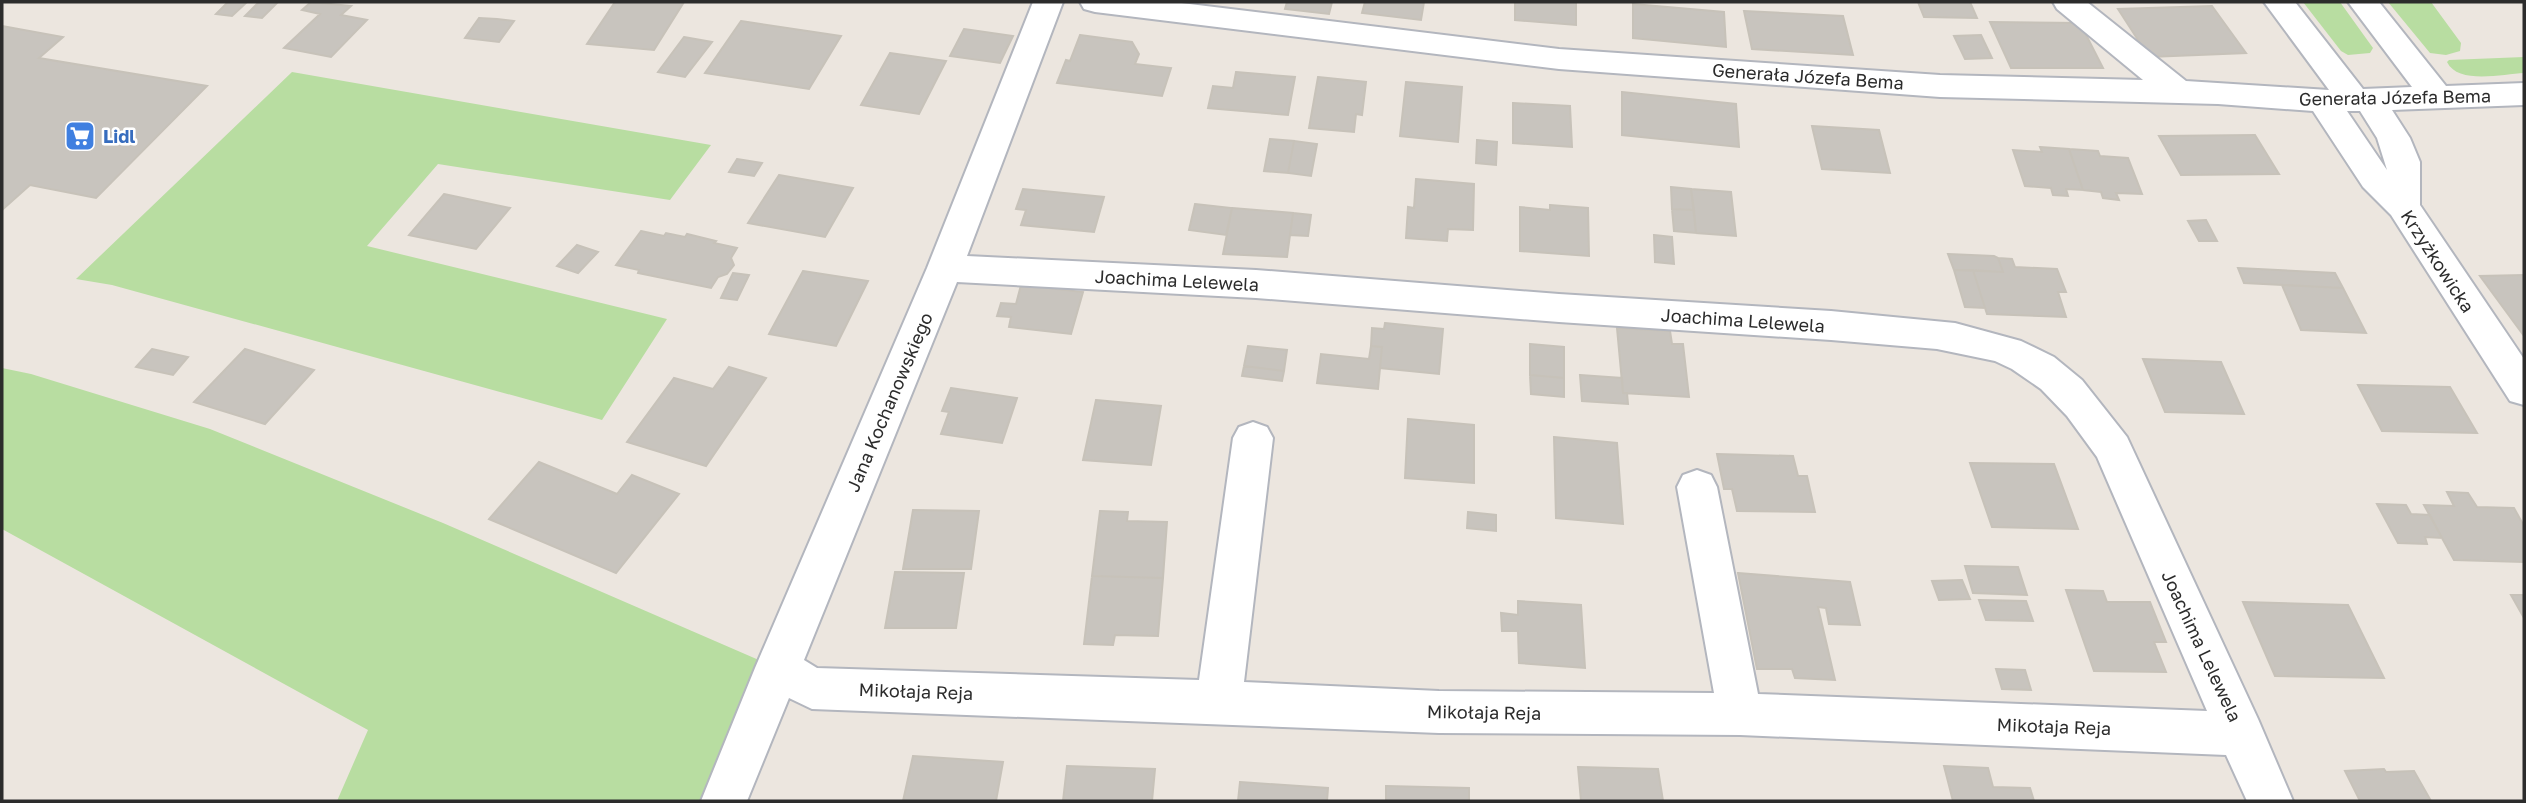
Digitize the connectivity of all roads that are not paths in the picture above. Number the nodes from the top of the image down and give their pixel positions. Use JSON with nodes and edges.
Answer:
{"nodes":[{"id":1,"x":1048,"y":2,"type":"edge"},
{"id":2,"x":1095,"y":2,"type":"edge"},
{"id":3,"x":2068,"y":2,"type":"edge"},
{"id":4,"x":2279,"y":2,"type":"edge"},
{"id":5,"x":2363,"y":2,"type":"edge"},
{"id":6,"x":1204,"y":9,"type":"edge"},
{"id":7,"x":2178,"y":92,"type":"junction"},
{"id":8,"x":2524,"y":94,"type":"edge"},
{"id":9,"x":2438,"y":98,"type":"junction"},
{"id":10,"x":2349,"y":101,"type":"junction"},
{"id":11,"x":2403,"y":206,"type":"junction"},
{"id":12,"x":945,"y":268,"type":"junction"},
{"id":13,"x":2524,"y":390,"type":"edge"},
{"id":14,"x":1253,"y":438,"type":"dead end"},
{"id":15,"x":1697,"y":486,"type":"dead end"},
{"id":16,"x":777,"y":668,"type":"junction"},
{"id":17,"x":1227,"y":702,"type":"junction"},
{"id":18,"x":1740,"y":713,"type":"junction"},
{"id":19,"x":2242,"y":734,"type":"junction"},
{"id":20,"x":724,"y":801,"type":"edge"},
{"id":21,"x":2270,"y":801,"type":"edge"}],
"edges":[{"from":1,"to":12,"type":"street","name":"Jana Kochanowskiego"},
{"from":2,"to":6,"type":"street","name":"Generała Józefa Bema"},
{"from":3,"to":7,"type":"street"},
{"from":4,"to":10,"type":"street"},
{"from":5,"to":9,"type":"street"},
{"from":6,"to":7,"type":"street","name":"Generała Józefa Bema"},
{"from":7,"to":10,"type":"street","name":"Generała Józefa Bema"},
{"from":8,"to":9,"type":"street","name":"Generała Józefa Bema"},
{"from":9,"to":10,"type":"street","name":"Generała Józefa Bema"},
{"from":10,"to":11,"type":"street","name":"Krzyżkowicka"},
{"from":10,"to":11,"type":"street"},
{"from":11,"to":13,"type":"street","name":"Krzyżkowicka"},
{"from":12,"to":16,"type":"street","name":"Jana Kochanowskiego"},
{"from":12,"to":19,"type":"street","name":"Joachima Lelewela"},
{"from":14,"to":17,"type":"street"},
{"from":15,"to":18,"type":"street"},
{"from":16,"to":17,"type":"street","name":"Mikołaja Reja"},
{"from":16,"to":20,"type":"street","name":"Jana Kochanowskiego"},
{"from":17,"to":18,"type":"street","name":"Mikołaja Reja"},
{"from":18,"to":19,"type":"street","name":"Mikołaja Reja"},
{"from":19,"to":21,"type":"street","name":"Joachima Lelewela"}]}
